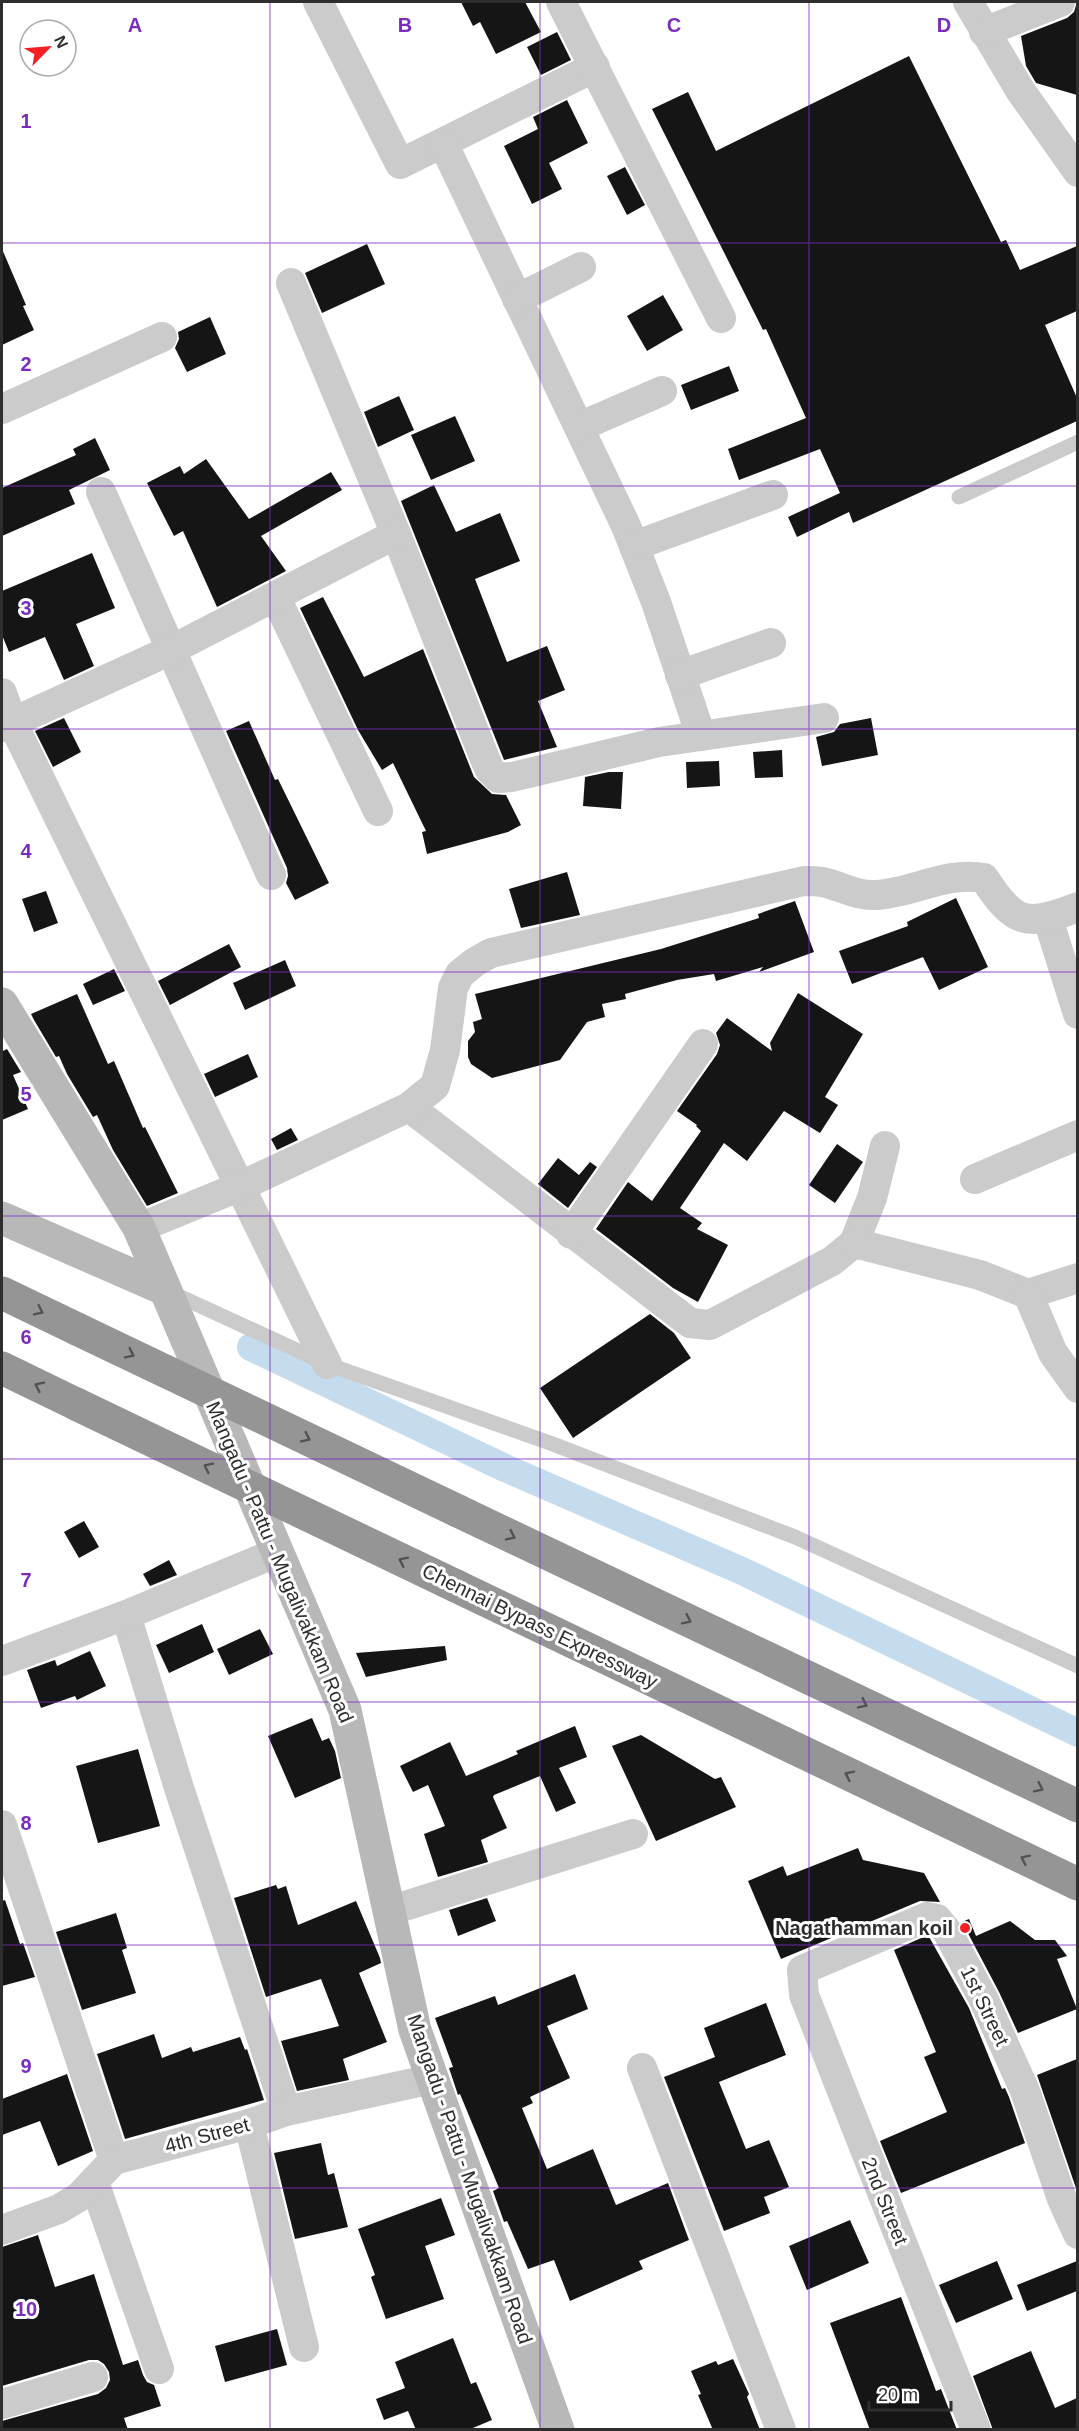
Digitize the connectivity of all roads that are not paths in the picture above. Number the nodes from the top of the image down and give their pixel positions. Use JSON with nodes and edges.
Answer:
{"nodes":[{"id":1,"x":318,"y":2,"type":"edge"},
{"id":2,"x":561,"y":2,"type":"edge"},
{"id":3,"x":968,"y":2,"type":"edge"},
{"id":4,"x":1060,"y":2,"type":"edge"},
{"id":5,"x":984,"y":32,"type":"junction"},
{"id":6,"x":595,"y":67,"type":"junction"},
{"id":7,"x":442,"y":143,"type":"junction"},
{"id":8,"x":1077,"y":172,"type":"edge"},
{"id":9,"x":581,"y":267,"type":"dead end"},
{"id":10,"x":291,"y":283,"type":"dead end"},
{"id":11,"x":517,"y":299,"type":"junction"},
{"id":12,"x":721,"y":318,"type":"dead end"},
{"id":13,"x":162,"y":337,"type":"dead end"},
{"id":14,"x":662,"y":390,"type":"dead end"},
{"id":15,"x":2,"y":409,"type":"edge"},
{"id":16,"x":579,"y":428,"type":"junction"},
{"id":17,"x":1077,"y":442,"type":"edge"},
{"id":18,"x":101,"y":492,"type":"dead end"},
{"id":19,"x":773,"y":495,"type":"dead end"},
{"id":20,"x":959,"y":497,"type":"dead end"},
{"id":21,"x":396,"y":534,"type":"junction"},
{"id":22,"x":634,"y":546,"type":"junction"},
{"id":23,"x":276,"y":598,"type":"junction"},
{"id":24,"x":771,"y":643,"type":"dead end"},
{"id":25,"x":171,"y":650,"type":"junction"},
{"id":26,"x":680,"y":675,"type":"junction"},
{"id":27,"x":2,"y":693,"type":"edge"},
{"id":28,"x":824,"y":718,"type":"dead end"},
{"id":29,"x":7,"y":724,"type":"edge"},
{"id":30,"x":701,"y":736,"type":"junction"},
{"id":31,"x":378,"y":812,"type":"dead end"},
{"id":32,"x":271,"y":875,"type":"dead end"},
{"id":33,"x":1077,"y":907,"type":"edge"},
{"id":34,"x":1048,"y":919,"type":"junction"},
{"id":35,"x":1077,"y":1014,"type":"edge"},
{"id":36,"x":6,"y":1023,"type":"edge"},
{"id":37,"x":703,"y":1044,"type":"dead end"},
{"id":38,"x":409,"y":1107,"type":"junction"},
{"id":39,"x":1077,"y":1135,"type":"edge"},
{"id":40,"x":885,"y":1146,"type":"dead end"},
{"id":41,"x":975,"y":1179,"type":"dead end"},
{"id":42,"x":241,"y":1186,"type":"junction"},
{"id":43,"x":2,"y":1218,"type":"edge"},
{"id":44,"x":139,"y":1228,"type":"junction"},
{"id":45,"x":571,"y":1234,"type":"junction"},
{"id":46,"x":854,"y":1243,"type":"junction"},
{"id":47,"x":1077,"y":1278,"type":"edge"},
{"id":48,"x":164,"y":1289,"type":"junction"},
{"id":49,"x":2,"y":1293,"type":"edge"},
{"id":50,"x":1028,"y":1294,"type":"junction"},
{"id":51,"x":327,"y":1364,"type":"junction"},
{"id":52,"x":2,"y":1368,"type":"edge"},
{"id":53,"x":1077,"y":1388,"type":"edge"},
{"id":54,"x":278,"y":1552,"type":"junction"},
{"id":55,"x":126,"y":1615,"type":"junction"},
{"id":56,"x":2,"y":1661,"type":"edge"},
{"id":57,"x":1077,"y":1666,"type":"edge"},
{"id":58,"x":1077,"y":1806,"type":"edge"},
{"id":59,"x":2,"y":1825,"type":"edge"},
{"id":60,"x":633,"y":1834,"type":"dead end"},
{"id":61,"x":1077,"y":1884,"type":"edge"},
{"id":62,"x":389,"y":1911,"type":"junction"},
{"id":63,"x":802,"y":1970,"type":"joint"},
{"id":64,"x":642,"y":2068,"type":"dead end"},
{"id":65,"x":432,"y":2079,"type":"junction"},
{"id":66,"x":286,"y":2111,"type":"junction"},
{"id":67,"x":249,"y":2124,"type":"junction"},
{"id":68,"x":114,"y":2160,"type":"junction"},
{"id":69,"x":94,"y":2182,"type":"junction"},
{"id":70,"x":2,"y":2230,"type":"edge"},
{"id":71,"x":1077,"y":2234,"type":"edge"},
{"id":72,"x":304,"y":2347,"type":"dead end"},
{"id":73,"x":159,"y":2369,"type":"dead end"},
{"id":74,"x":93,"y":2376,"type":"dead end"},
{"id":75,"x":2,"y":2404,"type":"edge"},
{"id":76,"x":558,"y":2430,"type":"edge"},
{"id":77,"x":781,"y":2430,"type":"edge"},
{"id":78,"x":976,"y":2430,"type":"edge"}],
"edges":[{"from":1,"to":7,"type":"street"},
{"from":2,"to":6,"type":"street"},
{"from":3,"to":5,"type":"street"},
{"from":4,"to":5,"type":"street"},
{"from":5,"to":8,"type":"street"},
{"from":6,"to":7,"type":"street"},
{"from":6,"to":12,"type":"street"},
{"from":7,"to":11,"type":"street"},
{"from":9,"to":11,"type":"street"},
{"from":10,"to":21,"type":"street"},
{"from":11,"to":16,"type":"street"},
{"from":13,"to":15,"type":"street"},
{"from":14,"to":16,"type":"street"},
{"from":16,"to":22,"type":"street"},
{"from":17,"to":20,"type":"lane"},
{"from":18,"to":25,"type":"street"},
{"from":19,"to":22,"type":"street"},
{"from":21,"to":23,"type":"street"},
{"from":21,"to":30,"type":"street"},
{"from":22,"to":26,"type":"street"},
{"from":23,"to":25,"type":"street"},
{"from":23,"to":31,"type":"street"},
{"from":24,"to":26,"type":"street"},
{"from":25,"to":29,"type":"street"},
{"from":25,"to":32,"type":"street"},
{"from":26,"to":30,"type":"street"},
{"from":27,"to":29,"type":"street"},
{"from":28,"to":30,"type":"street"},
{"from":29,"to":42,"type":"street"},
{"from":33,"to":34,"type":"street"},
{"from":34,"to":35,"type":"street"},
{"from":34,"to":38,"type":"street"},
{"from":36,"to":44,"type":"street","name":"Mangadu - Pattu - Mugalivakkam Road"},
{"from":37,"to":45,"type":"street"},
{"from":38,"to":42,"type":"street"},
{"from":38,"to":45,"type":"street"},
{"from":39,"to":41,"type":"street"},
{"from":40,"to":46,"type":"street"},
{"from":42,"to":44,"type":"street"},
{"from":42,"to":51,"type":"street"},
{"from":43,"to":48,"type":"street"},
{"from":44,"to":48,"type":"street","name":"Mangadu - Pattu - Mugalivakkam Road"},
{"from":45,"to":46,"type":"street"},
{"from":46,"to":50,"type":"street"},
{"from":47,"to":50,"type":"street"},
{"from":48,"to":51,"type":"lane"},
{"from":48,"to":54,"type":"street","name":"Mangadu - Pattu - Mugalivakkam Road"},
{"from":49,"to":58,"type":"highway","one_way":true,"bridge":true},
{"from":50,"to":53,"type":"street"},
{"from":51,"to":57,"type":"lane"},
{"from":61,"to":52,"type":"highway","name":"Chennai Bypass Expressway","one_way":true,"bridge":true},
{"from":54,"to":55,"type":"street"},
{"from":54,"to":62,"type":"street","name":"Mangadu - Pattu - Mugalivakkam Road"},
{"from":55,"to":56,"type":"street"},
{"from":55,"to":66,"type":"street"},
{"from":59,"to":68,"type":"street"},
{"from":60,"to":62,"type":"street"},
{"from":62,"to":65,"type":"street","name":"Mangadu - Pattu - Mugalivakkam Road"},
{"from":63,"to":71,"type":"street","name":"1st Street"},
{"from":63,"to":78,"type":"street","name":"2nd Street"},
{"from":64,"to":77,"type":"street"},
{"from":65,"to":66,"type":"street","name":"4th Street"},
{"from":65,"to":76,"type":"street","name":"Mangadu - Pattu - Mugalivakkam Road"},
{"from":66,"to":67,"type":"street","name":"4th Street"},
{"from":67,"to":68,"type":"street","name":"4th Street"},
{"from":67,"to":72,"type":"street"},
{"from":68,"to":69,"type":"street"},
{"from":69,"to":70,"type":"street"},
{"from":69,"to":73,"type":"street"},
{"from":74,"to":75,"type":"street"}]}
